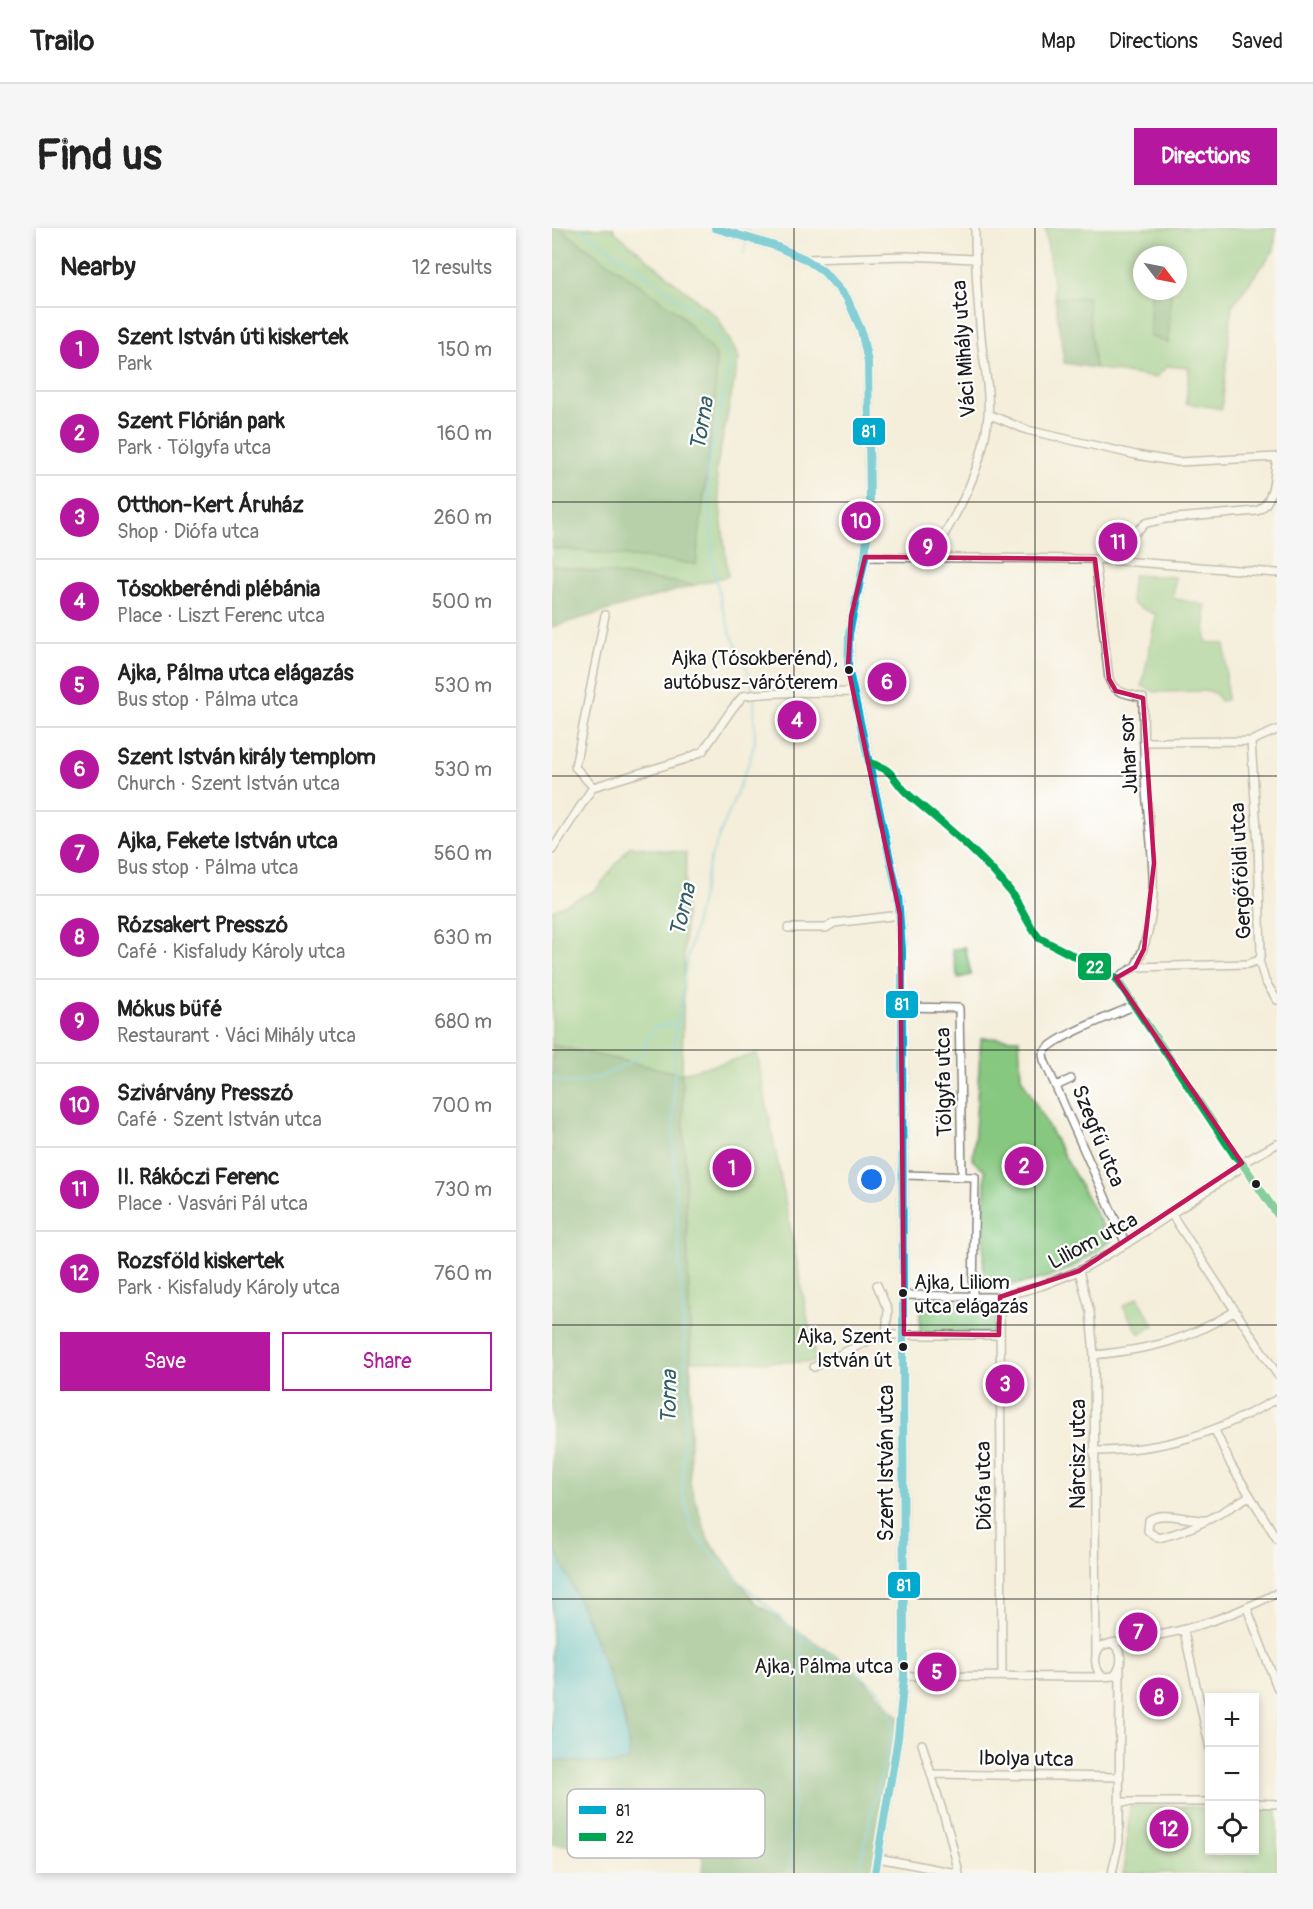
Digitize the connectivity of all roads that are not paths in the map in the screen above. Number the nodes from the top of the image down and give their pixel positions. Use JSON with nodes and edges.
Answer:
{"nodes":[{"id":1,"x":715,"y":228,"type":"edge"},
{"id":2,"x":975,"y":228,"type":"edge"},
{"id":3,"x":805,"y":259,"type":"junction"},
{"id":4,"x":975,"y":259,"type":"junction"},
{"id":5,"x":988,"y":414,"type":"junction"},
{"id":6,"x":1277,"y":457,"type":"edge"},
{"id":7,"x":865,"y":557,"type":"junction"},
{"id":8,"x":930,"y":558,"type":"junction"},
{"id":9,"x":1095,"y":559,"type":"junction"},
{"id":10,"x":1124,"y":561,"type":"junction"},
{"id":11,"x":1277,"y":573,"type":"edge"},
{"id":12,"x":605,"y":615,"type":"dead end"},
{"id":13,"x":853,"y":692,"type":"junction"},
{"id":14,"x":1277,"y":730,"type":"edge"},
{"id":15,"x":1251,"y":741,"type":"junction"},
{"id":16,"x":1144,"y":742,"type":"junction"},
{"id":17,"x":869,"y":763,"type":"junction"},
{"id":18,"x":593,"y":788,"type":"junction"},
{"id":19,"x":552,"y":850,"type":"edge"},
{"id":20,"x":900,"y":915,"type":"junction"},
{"id":21,"x":788,"y":928,"type":"dead end"},
{"id":22,"x":1259,"y":960,"type":"junction"},
{"id":23,"x":1134,"y":967,"type":"junction"},
{"id":24,"x":1116,"y":978,"type":"junction"},
{"id":25,"x":1277,"y":1000,"type":"edge"},
{"id":26,"x":1134,"y":1004,"type":"junction"},
{"id":27,"x":902,"y":1007,"type":"junction"},
{"id":28,"x":1071,"y":1079,"type":"dead end"},
{"id":29,"x":1056,"y":1086,"type":"junction"},
{"id":30,"x":1277,"y":1144,"type":"edge"},
{"id":31,"x":1242,"y":1163,"type":"junction"},
{"id":32,"x":903,"y":1175,"type":"junction"},
{"id":33,"x":962,"y":1177,"type":"junction"},
{"id":34,"x":1277,"y":1214,"type":"edge"},
{"id":35,"x":1172,"y":1215,"type":"junction"},
{"id":36,"x":1126,"y":1244,"type":"junction"},
{"id":37,"x":1079,"y":1271,"type":"junction"},
{"id":38,"x":877,"y":1285,"type":"dead end"},
{"id":39,"x":903,"y":1295,"type":"junction"},
{"id":40,"x":973,"y":1296,"type":"junction"},
{"id":41,"x":1000,"y":1296,"type":"junction"},
{"id":42,"x":1235,"y":1311,"type":"junction"},
{"id":43,"x":903,"y":1334,"type":"junction"},
{"id":44,"x":886,"y":1335,"type":"junction"},
{"id":45,"x":999,"y":1335,"type":"junction"},
{"id":46,"x":1094,"y":1355,"type":"junction"},
{"id":47,"x":814,"y":1367,"type":"dead end"},
{"id":48,"x":1277,"y":1374,"type":"edge"},
{"id":49,"x":1277,"y":1399,"type":"edge"},
{"id":50,"x":1215,"y":1430,"type":"junction"},
{"id":51,"x":1094,"y":1451,"type":"junction"},
{"id":52,"x":1249,"y":1496,"type":"junction"},
{"id":53,"x":1207,"y":1520,"type":"junction"},
{"id":54,"x":1277,"y":1539,"type":"edge"},
{"id":55,"x":1277,"y":1593,"type":"edge"},
{"id":56,"x":1247,"y":1608,"type":"junction"},
{"id":57,"x":1184,"y":1631,"type":"junction"},
{"id":58,"x":1098,"y":1642,"type":"junction"},
{"id":59,"x":1124,"y":1642,"type":"junction"},
{"id":60,"x":1111,"y":1643,"type":"junction"},
{"id":61,"x":1118,"y":1648,"type":"junction"},
{"id":62,"x":1096,"y":1668,"type":"junction"},
{"id":63,"x":1120,"y":1668,"type":"junction"},
{"id":64,"x":904,"y":1676,"type":"junction"},
{"id":65,"x":1002,"y":1676,"type":"junction"},
{"id":66,"x":1088,"y":1676,"type":"junction"},
{"id":67,"x":1114,"y":1676,"type":"junction"},
{"id":68,"x":1103,"y":1677,"type":"junction"},
{"id":69,"x":1120,"y":1687,"type":"junction"},
{"id":70,"x":1277,"y":1687,"type":"edge"},
{"id":71,"x":922,"y":1744,"type":"dead end"},
{"id":72,"x":1209,"y":1747,"type":"edge"},
{"id":73,"x":931,"y":1774,"type":"junction"},
{"id":74,"x":1120,"y":1777,"type":"junction"},
{"id":75,"x":1120,"y":1802,"type":"junction"},
{"id":76,"x":1205,"y":1802,"type":"edge"},
{"id":77,"x":1259,"y":1803,"type":"edge"},
{"id":78,"x":1277,"y":1803,"type":"edge"},
{"id":79,"x":878,"y":1858,"type":"junction"},
{"id":80,"x":875,"y":1873,"type":"edge"},
{"id":81,"x":957,"y":1873,"type":"edge"},
{"id":82,"x":1112,"y":1873,"type":"edge"}],
"edges":[{"from":1,"to":3,"type":"main road","name":"Szent István utca"},
{"from":2,"to":4,"type":"street"},
{"from":3,"to":4,"type":"street","name":"Váci Mihály utca"},
{"from":3,"to":7,"type":"main road","name":"Szent István utca"},
{"from":4,"to":5,"type":"street","name":"Váci Mihály utca"},
{"from":5,"to":6,"type":"street"},
{"from":5,"to":8,"type":"street","name":"Váci Mihály utca"},
{"from":6,"to":10,"type":"street"},
{"from":7,"to":8,"type":"street"},
{"from":7,"to":13,"type":"main road","name":"Szent István utca"},
{"from":8,"to":9,"type":"street"},
{"from":9,"to":10,"type":"street"},
{"from":9,"to":16,"type":"street","name":"Juhar sor"},
{"from":10,"to":11,"type":"street"},
{"from":12,"to":18,"type":"street"},
{"from":13,"to":17,"type":"main road","name":"Szent István utca"},
{"from":13,"to":18,"type":"street"},
{"from":14,"to":15,"type":"street"},
{"from":15,"to":16,"type":"street"},
{"from":15,"to":22,"type":"street","name":"Gergőföldi utca"},
{"from":16,"to":23,"type":"street","name":"Juhar sor"},
{"from":17,"to":20,"type":"main road","name":"Szent István utca"},
{"from":17,"to":24,"type":"street"},
{"from":18,"to":19,"type":"street"},
{"from":20,"to":21,"type":"street"},
{"from":20,"to":27,"type":"main road","name":"Szent István utca"},
{"from":22,"to":23,"type":"street","name":"Gergőföldi utca"},
{"from":22,"to":25,"type":"street"},
{"from":23,"to":24,"type":"street","name":"Gergőföldi utca"},
{"from":24,"to":26,"type":"street"},
{"from":26,"to":29,"type":"street"},
{"from":26,"to":31,"type":"street"},
{"from":27,"to":32,"type":"main road","name":"Szent István utca"},
{"from":27,"to":33,"type":"street","name":"Tölgyfa utca"},
{"from":28,"to":29,"type":"street","name":"Szegfű utca"},
{"from":29,"to":36,"type":"street","name":"Szegfű utca"},
{"from":30,"to":31,"type":"street","name":"Liliom utca"},
{"from":31,"to":34,"type":"street"},
{"from":31,"to":35,"type":"street","name":"Liliom utca"},
{"from":32,"to":33,"type":"street"},
{"from":32,"to":39,"type":"main road","name":"Szent István utca"},
{"from":33,"to":40,"type":"street"},
{"from":35,"to":36,"type":"street","name":"Liliom utca"},
{"from":35,"to":42,"type":"street"},
{"from":36,"to":37,"type":"street","name":"Liliom utca"},
{"from":37,"to":41,"type":"street","name":"Liliom utca"},
{"from":37,"to":46,"type":"street","name":"Nárcisz utca"},
{"from":38,"to":44,"type":"street"},
{"from":39,"to":40,"type":"street","name":"Liliom utca"},
{"from":39,"to":43,"type":"main road","name":"Szent István utca"},
{"from":40,"to":41,"type":"street","name":"Liliom utca"},
{"from":41,"to":45,"type":"street","name":"Diófa utca"},
{"from":42,"to":46,"type":"street"},
{"from":42,"to":48,"type":"street"},
{"from":43,"to":44,"type":"street"},
{"from":43,"to":45,"type":"street"},
{"from":43,"to":64,"type":"main road","name":"Szent István utca"},
{"from":44,"to":47,"type":"street"},
{"from":45,"to":65,"type":"street","name":"Diófa utca"},
{"from":46,"to":51,"type":"street","name":"Nárcisz utca"},
{"from":49,"to":50,"type":"street"},
{"from":50,"to":51,"type":"street"},
{"from":50,"to":52,"type":"street"},
{"from":51,"to":58,"type":"street","name":"Nárcisz utca"},
{"from":52,"to":53,"type":"street"},
{"from":52,"to":54,"type":"street"},
{"from":53,"to":53,"type":"street"},
{"from":55,"to":56,"type":"street"},
{"from":56,"to":57,"type":"street"},
{"from":56,"to":70,"type":"street"},
{"from":57,"to":59,"type":"street"},
{"from":57,"to":72,"type":"street"},
{"from":58,"to":60,"type":"street"},
{"from":58,"to":62,"type":"street","name":"Nárcisz utca"},
{"from":59,"to":60,"type":"street"},
{"from":59,"to":61,"type":"street"},
{"from":60,"to":61,"type":"street"},
{"from":61,"to":63,"type":"street"},
{"from":62,"to":66,"type":"street"},
{"from":62,"to":68,"type":"street"},
{"from":63,"to":67,"type":"street"},
{"from":63,"to":69,"type":"street"},
{"from":64,"to":65,"type":"street"},
{"from":64,"to":79,"type":"main road","name":"Szent István utca"},
{"from":65,"to":66,"type":"street"},
{"from":66,"to":68,"type":"street"},
{"from":67,"to":68,"type":"street"},
{"from":67,"to":69,"type":"street"},
{"from":69,"to":74,"type":"street"},
{"from":71,"to":73,"type":"street"},
{"from":73,"to":74,"type":"street","name":"Ibolya utca"},
{"from":73,"to":81,"type":"street"},
{"from":74,"to":75,"type":"street"},
{"from":75,"to":76,"type":"street"},
{"from":75,"to":82,"type":"street"},
{"from":77,"to":78,"type":"street"},
{"from":79,"to":80,"type":"main road","name":"Szent István utca"},
{"from":79,"to":81,"type":"street"}]}
